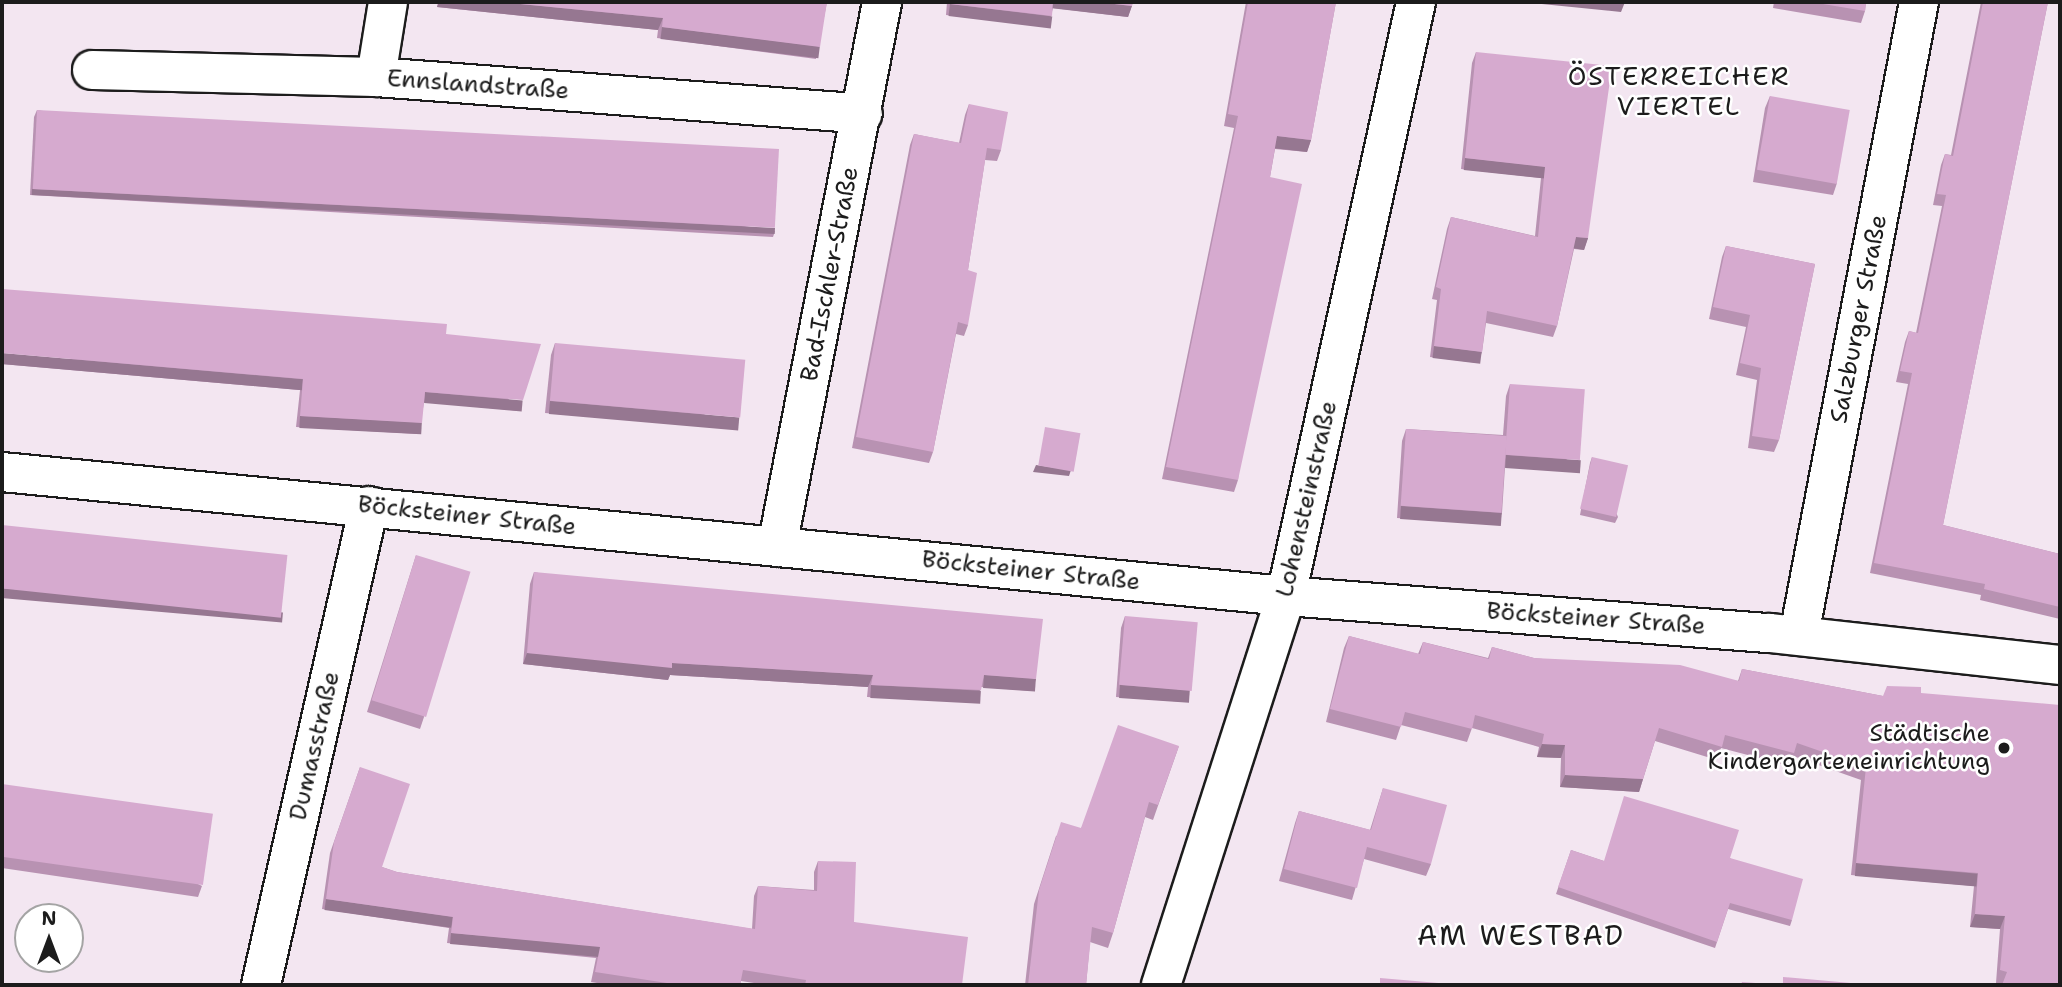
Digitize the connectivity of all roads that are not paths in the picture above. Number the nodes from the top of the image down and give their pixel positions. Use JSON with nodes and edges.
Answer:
{"nodes":[{"id":1,"x":388,"y":2,"type":"edge"},
{"id":2,"x":882,"y":2,"type":"edge"},
{"id":3,"x":1416,"y":2,"type":"edge"},
{"id":4,"x":1919,"y":2,"type":"edge"},
{"id":5,"x":92,"y":70,"type":"dead end"},
{"id":6,"x":376,"y":78,"type":"junction"},
{"id":7,"x":863,"y":114,"type":"junction"},
{"id":8,"x":2,"y":472,"type":"edge"},
{"id":9,"x":369,"y":506,"type":"junction"},
{"id":10,"x":777,"y":547,"type":"junction"},
{"id":11,"x":1286,"y":596,"type":"junction"},
{"id":12,"x":1799,"y":635,"type":"junction"},
{"id":13,"x":2060,"y":665,"type":"edge"},
{"id":14,"x":261,"y":985,"type":"edge"},
{"id":15,"x":1161,"y":985,"type":"edge"}],
"edges":[{"from":1,"to":6,"type":"street"},
{"from":2,"to":7,"type":"street","name":"Bad-Ischler-Straße"},
{"from":3,"to":11,"type":"street","name":"Lohensteinstraße"},
{"from":4,"to":12,"type":"street","name":"Salzburger Straße"},
{"from":5,"to":6,"type":"street","name":"Ennslandstraße"},
{"from":6,"to":7,"type":"street","name":"Ennslandstraße"},
{"from":7,"to":10,"type":"street","name":"Bad-Ischler-Straße"},
{"from":8,"to":9,"type":"street","name":"Böcksteiner Straße"},
{"from":9,"to":10,"type":"street","name":"Böcksteiner Straße"},
{"from":9,"to":14,"type":"street","name":"Dumasstraße"},
{"from":10,"to":11,"type":"street","name":"Böcksteiner Straße"},
{"from":11,"to":12,"type":"street","name":"Böcksteiner Straße"},
{"from":11,"to":15,"type":"street","name":"Lohensteinstraße"},
{"from":12,"to":13,"type":"street","name":"Böcksteiner Straße"}]}
